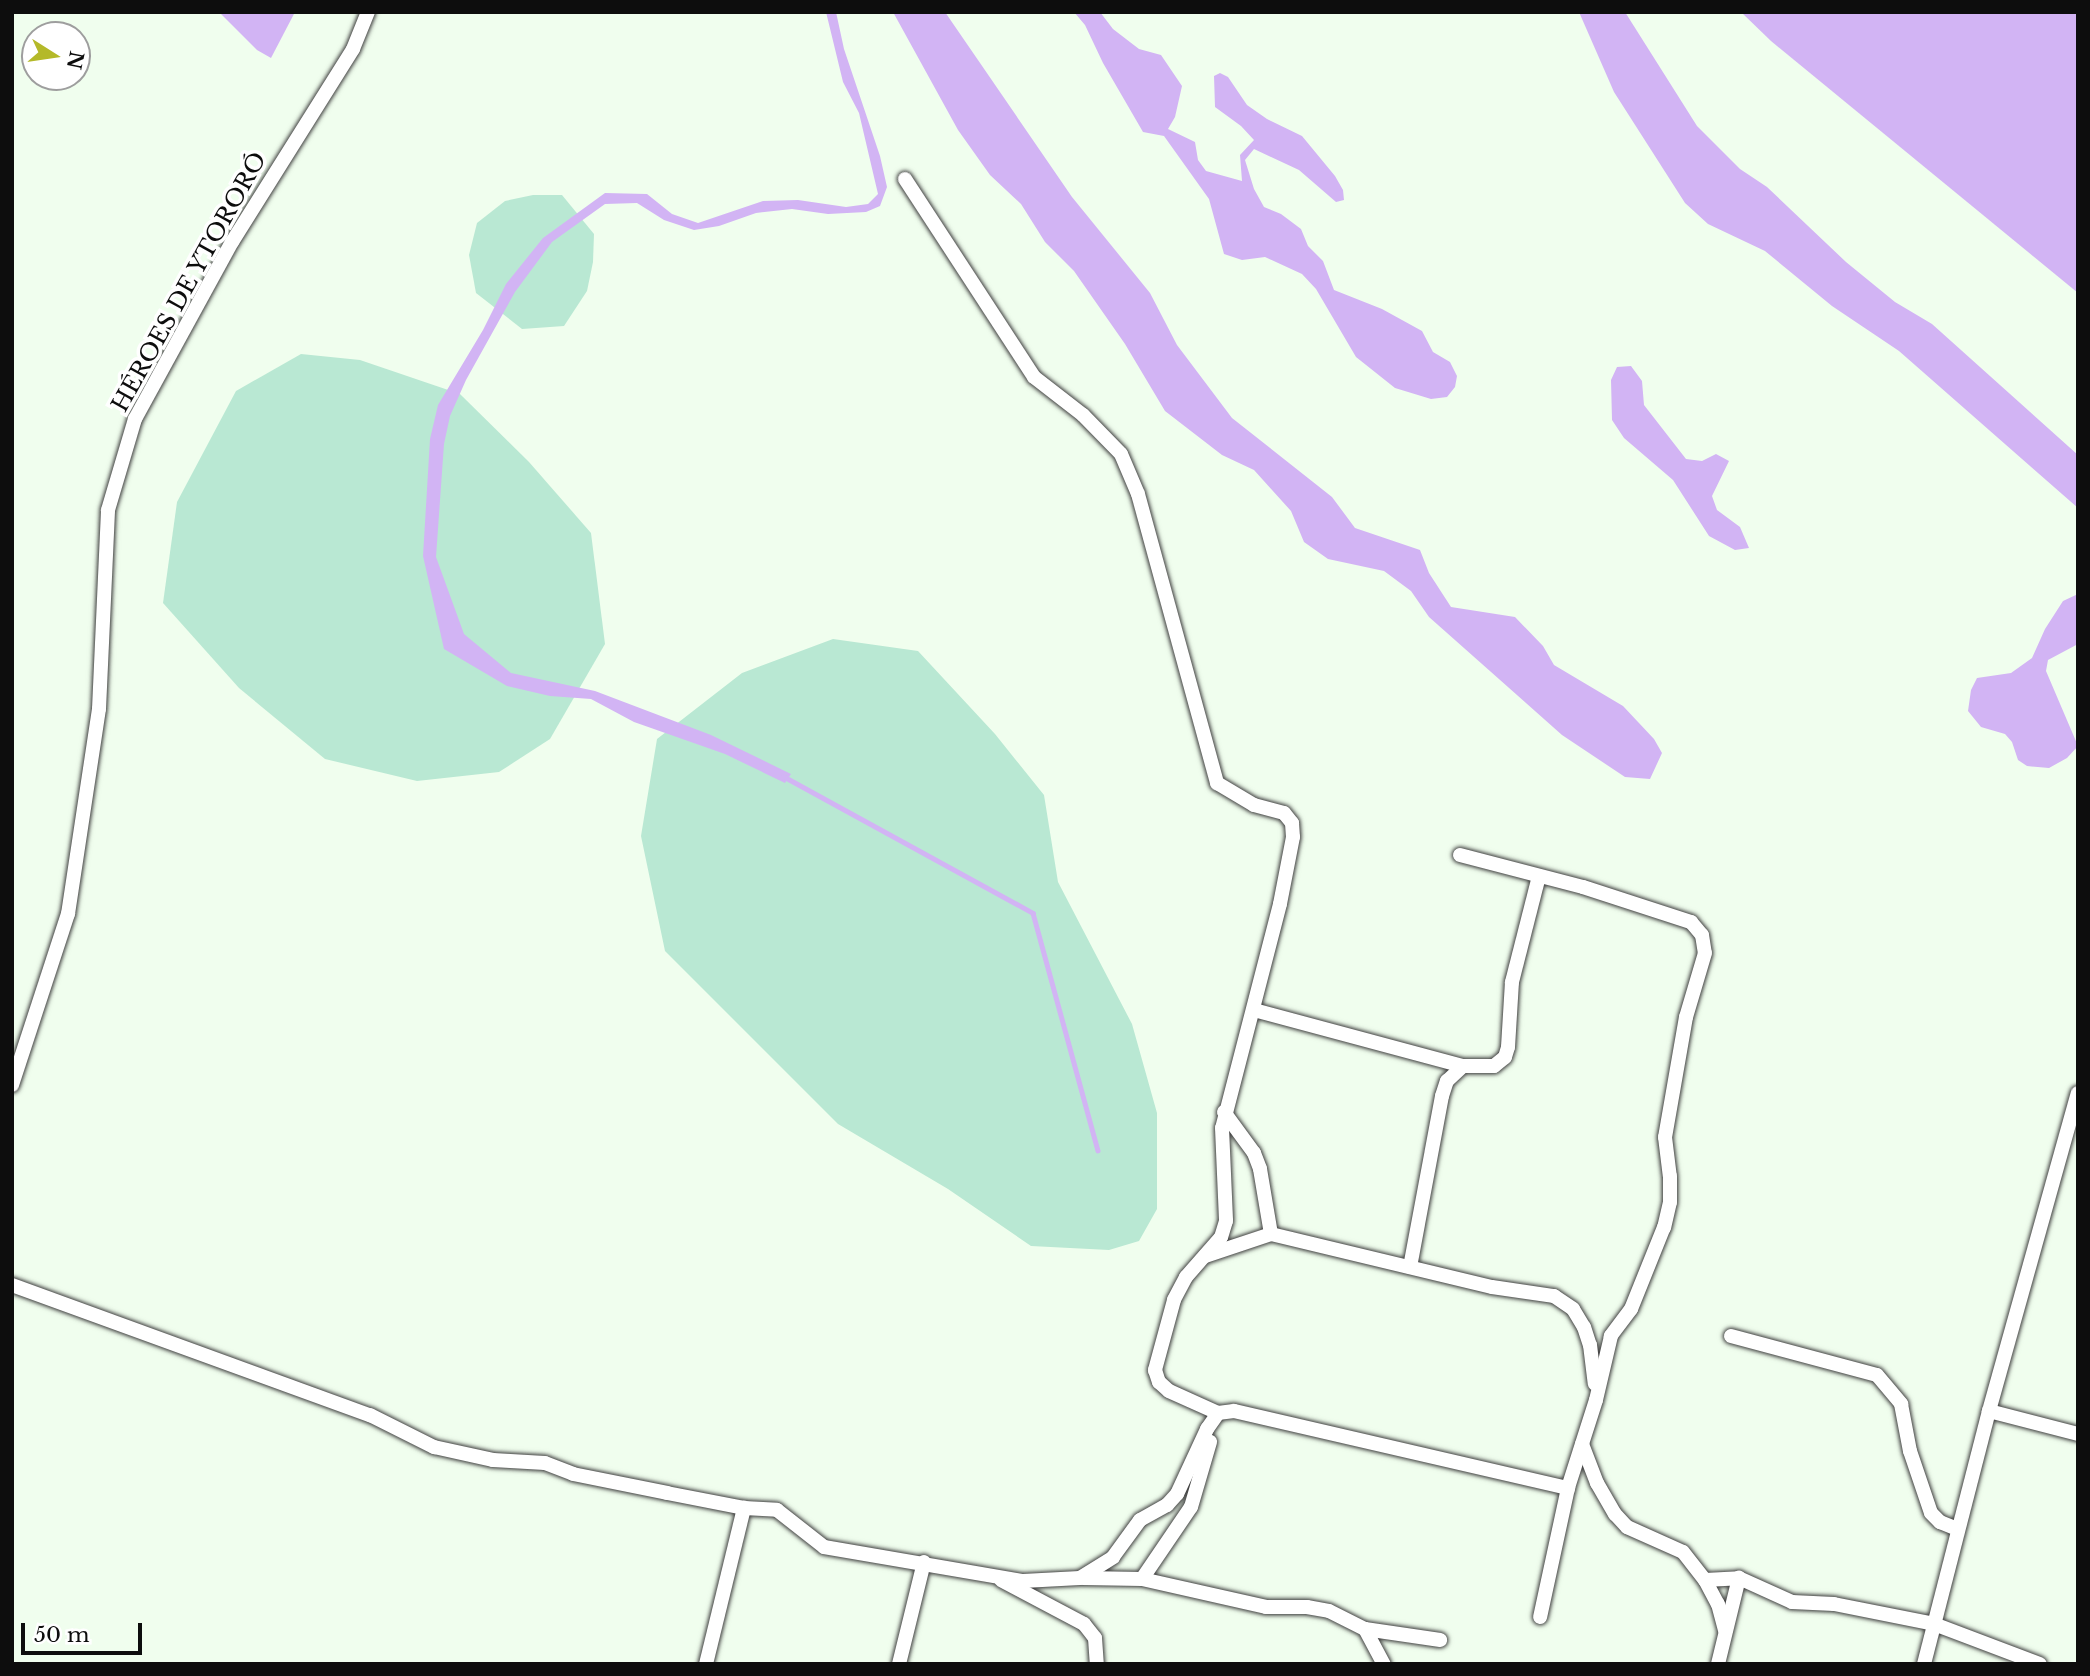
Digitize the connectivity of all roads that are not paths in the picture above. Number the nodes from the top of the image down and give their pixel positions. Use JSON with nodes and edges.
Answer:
{"nodes":[{"id":1,"x":368,"y":12,"type":"edge"},
{"id":2,"x":905,"y":179,"type":"dead end"},
{"id":3,"x":1460,"y":855,"type":"dead end"},
{"id":4,"x":1539,"y":876,"type":"junction"},
{"id":5,"x":1254,"y":1010,"type":"junction"},
{"id":6,"x":1463,"y":1066,"type":"junction"},
{"id":7,"x":12,"y":1085,"type":"edge"},
{"id":8,"x":2078,"y":1093,"type":"edge"},
{"id":9,"x":1224,"y":1112,"type":"junction"},
{"id":10,"x":1271,"y":1234,"type":"junction"},
{"id":11,"x":1202,"y":1257,"type":"junction"},
{"id":12,"x":1410,"y":1267,"type":"junction"},
{"id":13,"x":12,"y":1285,"type":"edge"},
{"id":14,"x":1731,"y":1336,"type":"dead end"},
{"id":15,"x":1596,"y":1400,"type":"junction"},
{"id":16,"x":1989,"y":1410,"type":"junction"},
{"id":17,"x":1218,"y":1413,"type":"junction"},
{"id":18,"x":2078,"y":1434,"type":"edge"},
{"id":19,"x":1582,"y":1444,"type":"junction"},
{"id":20,"x":1567,"y":1488,"type":"junction"},
{"id":21,"x":744,"y":1508,"type":"junction"},
{"id":22,"x":1957,"y":1529,"type":"junction"},
{"id":23,"x":924,"y":1562,"type":"junction"},
{"id":24,"x":997,"y":1577,"type":"junction"},
{"id":25,"x":1080,"y":1577,"type":"junction"},
{"id":26,"x":1739,"y":1578,"type":"junction"},
{"id":27,"x":1142,"y":1579,"type":"junction"},
{"id":28,"x":1705,"y":1580,"type":"junction"},
{"id":29,"x":1540,"y":1617,"type":"dead end"},
{"id":30,"x":1934,"y":1624,"type":"junction"},
{"id":31,"x":1365,"y":1629,"type":"junction"},
{"id":32,"x":1726,"y":1633,"type":"junction"},
{"id":33,"x":1440,"y":1640,"type":"dead end"},
{"id":34,"x":706,"y":1664,"type":"edge"},
{"id":35,"x":900,"y":1664,"type":"edge"},
{"id":36,"x":1097,"y":1664,"type":"edge"},
{"id":37,"x":1384,"y":1664,"type":"edge"},
{"id":38,"x":1718,"y":1664,"type":"edge"},
{"id":39,"x":1924,"y":1664,"type":"edge"},
{"id":40,"x":2040,"y":1664,"type":"edge"}],
"edges":[{"from":1,"to":7,"type":"street","name":"HÉROES DE YTORORÓ"},
{"from":2,"to":5,"type":"street"},
{"from":3,"to":4,"type":"street"},
{"from":4,"to":6,"type":"street"},
{"from":4,"to":15,"type":"street"},
{"from":5,"to":6,"type":"street"},
{"from":5,"to":9,"type":"street"},
{"from":6,"to":12,"type":"street"},
{"from":8,"to":16,"type":"street"},
{"from":9,"to":10,"type":"street"},
{"from":9,"to":11,"type":"street"},
{"from":10,"to":11,"type":"street"},
{"from":10,"to":12,"type":"street"},
{"from":11,"to":17,"type":"street"},
{"from":12,"to":15,"type":"street"},
{"from":13,"to":21,"type":"street"},
{"from":14,"to":22,"type":"street"},
{"from":15,"to":19,"type":"street"},
{"from":16,"to":18,"type":"street"},
{"from":16,"to":22,"type":"street"},
{"from":17,"to":20,"type":"street"},
{"from":17,"to":25,"type":"street"},
{"from":17,"to":27,"type":"street"},
{"from":19,"to":20,"type":"street"},
{"from":19,"to":28,"type":"street"},
{"from":20,"to":29,"type":"street"},
{"from":21,"to":23,"type":"street"},
{"from":21,"to":34,"type":"street"},
{"from":22,"to":30,"type":"street"},
{"from":23,"to":24,"type":"street"},
{"from":23,"to":35,"type":"street"},
{"from":24,"to":25,"type":"street"},
{"from":24,"to":36,"type":"street"},
{"from":25,"to":27,"type":"street"},
{"from":26,"to":28,"type":"street"},
{"from":26,"to":30,"type":"street"},
{"from":26,"to":32,"type":"street"},
{"from":27,"to":31,"type":"street"},
{"from":28,"to":32,"type":"street"},
{"from":30,"to":39,"type":"street"},
{"from":30,"to":40,"type":"street"},
{"from":31,"to":33,"type":"street"},
{"from":31,"to":37,"type":"street"},
{"from":32,"to":38,"type":"street"}]}
